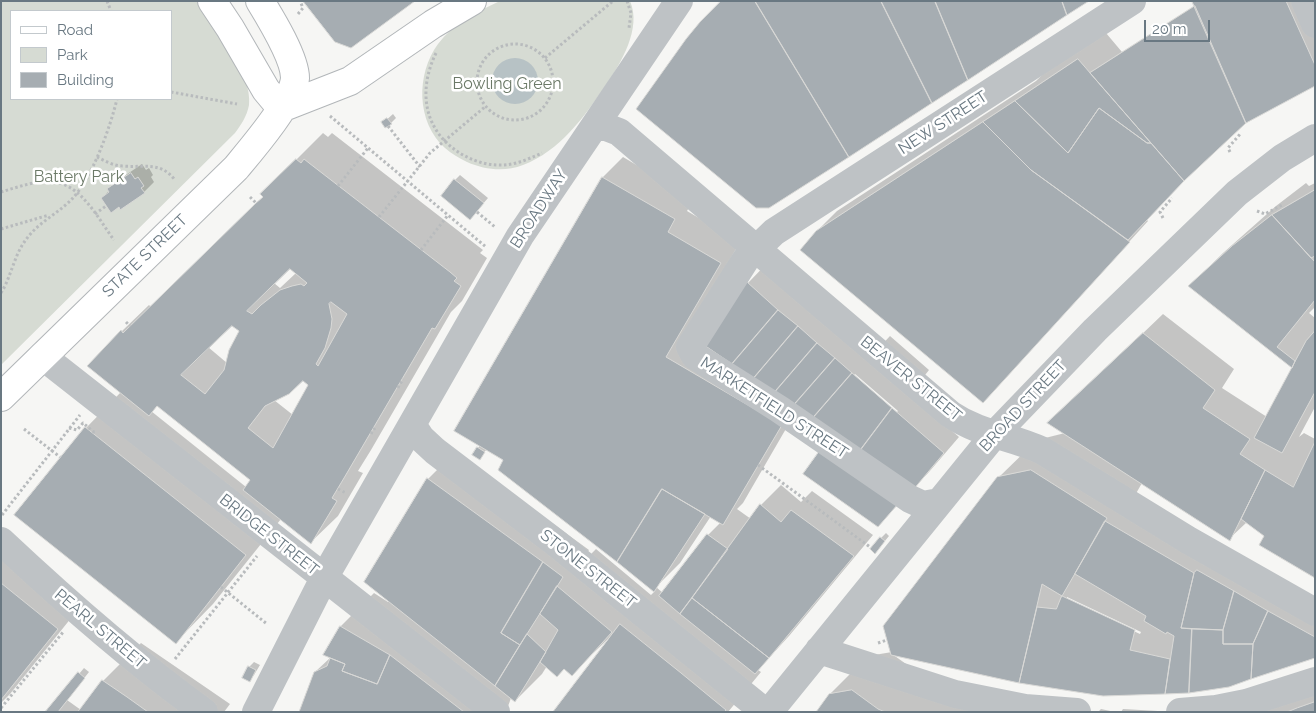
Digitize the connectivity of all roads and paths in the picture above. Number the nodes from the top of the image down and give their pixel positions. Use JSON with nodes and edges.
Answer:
{"nodes":[{"id":1,"x":212,"y":1,"type":"edge"},
{"id":2,"x":260,"y":1,"type":"edge"},
{"id":3,"x":300,"y":1,"type":"edge"},
{"id":4,"x":472,"y":1,"type":"edge"},
{"id":5,"x":613,"y":1,"type":"edge"},
{"id":6,"x":627,"y":1,"type":"edge"},
{"id":7,"x":679,"y":1,"type":"edge"},
{"id":8,"x":1132,"y":1,"type":"edge"},
{"id":9,"x":1305,"y":1,"type":"edge"},
{"id":10,"x":298,"y":14,"type":"dead end"},
{"id":11,"x":1315,"y":24,"type":"edge"},
{"id":12,"x":629,"y":31,"type":"dead end"},
{"id":13,"x":437,"y":50,"type":"dead end"},
{"id":14,"x":545,"y":58,"type":"junction"},
{"id":15,"x":172,"y":92,"type":"edge"},
{"id":16,"x":117,"y":100,"type":"edge"},
{"id":17,"x":237,"y":104,"type":"dead end"},
{"id":18,"x":486,"y":106,"type":"junction"},
{"id":19,"x":281,"y":108,"type":"junction"},
{"id":20,"x":330,"y":116,"type":"dead end"},
{"id":21,"x":388,"y":126,"type":"dead end"},
{"id":22,"x":595,"y":127,"type":"junction"},
{"id":23,"x":1241,"y":133,"type":"dead end"},
{"id":24,"x":1315,"y":138,"type":"edge"},
{"id":25,"x":443,"y":140,"type":"junction"},
{"id":26,"x":368,"y":148,"type":"junction"},
{"id":27,"x":542,"y":152,"type":"dead end"},
{"id":28,"x":1230,"y":152,"type":"dead end"},
{"id":29,"x":96,"y":157,"type":"junction"},
{"id":30,"x":420,"y":167,"type":"junction"},
{"id":31,"x":175,"y":180,"type":"dead end"},
{"id":32,"x":408,"y":182,"type":"junction"},
{"id":33,"x":338,"y":186,"type":"dead end"},
{"id":34,"x":1,"y":192,"type":"edge"},
{"id":35,"x":77,"y":193,"type":"junction"},
{"id":36,"x":250,"y":197,"type":"dead end"},
{"id":37,"x":1172,"y":198,"type":"dead end"},
{"id":38,"x":256,"y":203,"type":"dead end"},
{"id":39,"x":1282,"y":205,"type":"dead end"},
{"id":40,"x":106,"y":206,"type":"dead end"},
{"id":41,"x":1257,"y":211,"type":"dead end"},
{"id":42,"x":477,"y":212,"type":"dead end"},
{"id":43,"x":54,"y":213,"type":"junction"},
{"id":44,"x":95,"y":214,"type":"junction"},
{"id":45,"x":448,"y":215,"type":"junction"},
{"id":46,"x":379,"y":218,"type":"dead end"},
{"id":47,"x":1163,"y":218,"type":"dead end"},
{"id":48,"x":496,"y":227,"type":"dead end"},
{"id":49,"x":1,"y":229,"type":"edge"},
{"id":50,"x":114,"y":240,"type":"dead end"},
{"id":51,"x":487,"y":248,"type":"dead end"},
{"id":52,"x":756,"y":248,"type":"junction"},
{"id":53,"x":421,"y":250,"type":"dead end"},
{"id":54,"x":1,"y":293,"type":"edge"},
{"id":55,"x":126,"y":322,"type":"dead end"},
{"id":56,"x":130,"y":326,"type":"dead end"},
{"id":57,"x":42,"y":356,"type":"junction"},
{"id":58,"x":404,"y":379,"type":"dead end"},
{"id":59,"x":398,"y":388,"type":"dead end"},
{"id":60,"x":1,"y":397,"type":"edge"},
{"id":61,"x":77,"y":418,"type":"dead end"},
{"id":62,"x":413,"y":426,"type":"junction"},
{"id":63,"x":69,"y":428,"type":"junction"},
{"id":64,"x":375,"y":428,"type":"dead end"},
{"id":65,"x":24,"y":429,"type":"dead end"},
{"id":66,"x":94,"y":432,"type":"dead end"},
{"id":67,"x":371,"y":434,"type":"dead end"},
{"id":68,"x":994,"y":435,"type":"junction"},
{"id":69,"x":52,"y":451,"type":"junction"},
{"id":70,"x":60,"y":457,"type":"dead end"},
{"id":71,"x":758,"y":465,"type":"dead end"},
{"id":72,"x":338,"y":489,"type":"dead end"},
{"id":73,"x":343,"y":491,"type":"dead end"},
{"id":74,"x":939,"y":502,"type":"junction"},
{"id":75,"x":2,"y":528,"type":"edge"},
{"id":76,"x":870,"y":546,"type":"dead end"},
{"id":77,"x":258,"y":555,"type":"dead end"},
{"id":78,"x":324,"y":578,"type":"junction"},
{"id":79,"x":221,"y":587,"type":"dead end"},
{"id":80,"x":228,"y":592,"type":"junction"},
{"id":81,"x":1315,"y":612,"type":"edge"},
{"id":82,"x":267,"y":624,"type":"dead end"},
{"id":83,"x":66,"y":629,"type":"dead end"},
{"id":84,"x":819,"y":650,"type":"junction"},
{"id":85,"x":175,"y":659,"type":"dead end"},
{"id":86,"x":1315,"y":680,"type":"edge"},
{"id":87,"x":1,"y":708,"type":"edge"},
{"id":88,"x":1216,"y":711,"type":"edge"},
{"id":89,"x":204,"y":712,"type":"edge"},
{"id":90,"x":256,"y":712,"type":"edge"},
{"id":91,"x":496,"y":712,"type":"edge"},
{"id":92,"x":765,"y":712,"type":"edge"},
{"id":93,"x":769,"y":712,"type":"edge"},
{"id":94,"x":1077,"y":712,"type":"edge"},
{"id":95,"x":1180,"y":712,"type":"edge"}],
"edges":[{"from":1,"to":19,"type":"main road"},
{"from":2,"to":19,"type":"main road","name":"STATE STREET"},
{"from":3,"to":10,"type":"path"},
{"from":4,"to":19,"type":"main road"},
{"from":5,"to":14,"type":"path"},
{"from":6,"to":12,"type":"path"},
{"from":7,"to":22,"type":"street","name":"BROADWAY"},
{"from":8,"to":52,"type":"street","name":"NEW STREET"},
{"from":9,"to":11,"type":"street"},
{"from":13,"to":25,"type":"path"},
{"from":14,"to":18,"type":"path"},
{"from":14,"to":18,"type":"path"},
{"from":15,"to":17,"type":"path"},
{"from":16,"to":29,"type":"path"},
{"from":18,"to":25,"type":"path"},
{"from":19,"to":57,"type":"main road","name":"STATE STREET"},
{"from":20,"to":26,"type":"path"},
{"from":21,"to":30,"type":"path"},
{"from":22,"to":52,"type":"street","name":"BEAVER STREET"},
{"from":22,"to":62,"type":"street","name":"BROADWAY"},
{"from":23,"to":28,"type":"path"},
{"from":24,"to":68,"type":"street","name":"BROAD STREET"},
{"from":25,"to":27,"type":"path"},
{"from":25,"to":30,"type":"path"},
{"from":26,"to":32,"type":"path"},
{"from":26,"to":33,"type":"path"},
{"from":29,"to":31,"type":"path"},
{"from":29,"to":35,"type":"path"},
{"from":30,"to":32,"type":"path"},
{"from":32,"to":45,"type":"path"},
{"from":32,"to":46,"type":"path"},
{"from":34,"to":35,"type":"path"},
{"from":35,"to":43,"type":"path"},
{"from":35,"to":44,"type":"path"},
{"from":36,"to":38,"type":"path"},
{"from":37,"to":47,"type":"path"},
{"from":39,"to":41,"type":"path"},
{"from":40,"to":44,"type":"path"},
{"from":42,"to":48,"type":"path"},
{"from":43,"to":49,"type":"path"},
{"from":43,"to":54,"type":"path"},
{"from":44,"to":50,"type":"path"},
{"from":45,"to":51,"type":"path"},
{"from":45,"to":53,"type":"path"},
{"from":52,"to":68,"type":"street","name":"BEAVER STREET"},
{"from":52,"to":74,"type":"street","name":"MARKETFIELD STREET"},
{"from":55,"to":56,"type":"path"},
{"from":57,"to":60,"type":"main road","name":"STATE STREET"},
{"from":57,"to":78,"type":"street","name":"BRIDGE STREET"},
{"from":58,"to":59,"type":"path"},
{"from":61,"to":63,"type":"path"},
{"from":62,"to":78,"type":"street","name":"BROADWAY"},
{"from":62,"to":92,"type":"street","name":"STONE STREET"},
{"from":63,"to":66,"type":"path"},
{"from":63,"to":69,"type":"path"},
{"from":64,"to":67,"type":"path"},
{"from":65,"to":69,"type":"path"},
{"from":68,"to":74,"type":"street","name":"BROAD STREET"},
{"from":68,"to":81,"type":"street","name":"BEAVER STREET"},
{"from":69,"to":70,"type":"path"},
{"from":69,"to":75,"type":"path"},
{"from":71,"to":76,"type":"path"},
{"from":72,"to":73,"type":"path"},
{"from":74,"to":84,"type":"street","name":"BROAD STREET"},
{"from":75,"to":89,"type":"street","name":"PEARL STREET"},
{"from":77,"to":80,"type":"path"},
{"from":78,"to":90,"type":"street","name":"BROADWAY"},
{"from":78,"to":91,"type":"street","name":"BRIDGE STREET"},
{"from":79,"to":80,"type":"path"},
{"from":80,"to":82,"type":"path"},
{"from":80,"to":85,"type":"path"},
{"from":83,"to":87,"type":"path"},
{"from":84,"to":93,"type":"street","name":"BROAD STREET"},
{"from":84,"to":94,"type":"street"},
{"from":86,"to":88,"type":"street"},
{"from":88,"to":95,"type":"street"}]}
